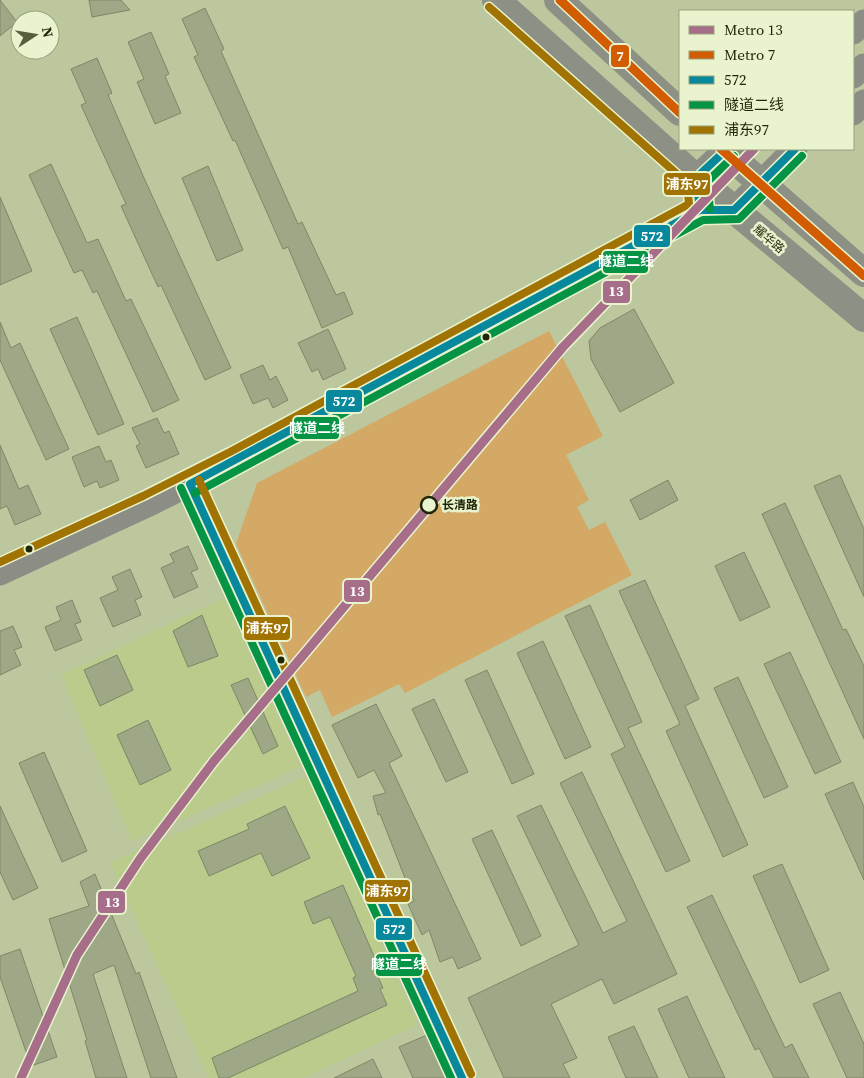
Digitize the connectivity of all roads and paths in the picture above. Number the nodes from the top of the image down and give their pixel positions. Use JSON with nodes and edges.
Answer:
{"nodes":[{"id":1,"x":496,"y":0,"type":"edge"},
{"id":2,"x":558,"y":0,"type":"edge"},
{"id":3,"x":864,"y":22,"type":"edge"},
{"id":4,"x":854,"y":31,"type":"edge"},
{"id":5,"x":864,"y":66,"type":"edge"},
{"id":6,"x":854,"y":75,"type":"edge"},
{"id":7,"x":864,"y":102,"type":"edge"},
{"id":8,"x":679,"y":111,"type":"edge"},
{"id":9,"x":854,"y":112,"type":"edge"},
{"id":10,"x":725,"y":150,"type":"edge"},
{"id":11,"x":794,"y":150,"type":"edge"},
{"id":12,"x":696,"y":178,"type":"junction"},
{"id":13,"x":760,"y":182,"type":"junction"},
{"id":14,"x":700,"y":210,"type":"junction"},
{"id":15,"x":734,"y":210,"type":"junction"},
{"id":16,"x":864,"y":273,"type":"edge"},
{"id":17,"x":864,"y":318,"type":"edge"},
{"id":18,"x":190,"y":484,"type":"junction"},
{"id":19,"x":0,"y":573,"type":"edge"},
{"id":20,"x":462,"y":1078,"type":"edge"}],
"edges":[{"from":1,"to":12,"type":"main road","name":"耀华路"},
{"from":2,"to":8,"type":"main road"},
{"from":3,"to":4,"type":"main road"},
{"from":5,"to":6,"type":"main road"},
{"from":7,"to":9,"type":"main road"},
{"from":10,"to":12,"type":"main road"},
{"from":10,"to":13,"type":"main road"},
{"from":11,"to":13,"type":"main road"},
{"from":12,"to":14,"type":"main road"},
{"from":12,"to":15,"type":"main road","name":"耀华路"},
{"from":13,"to":15,"type":"main road"},
{"from":13,"to":16,"type":"main road"},
{"from":14,"to":15,"type":"main road"},
{"from":14,"to":18,"type":"main road"},
{"from":15,"to":17,"type":"main road","name":"耀华路"},
{"from":18,"to":19,"type":"main road"},
{"from":18,"to":20,"type":"main road"}]}
